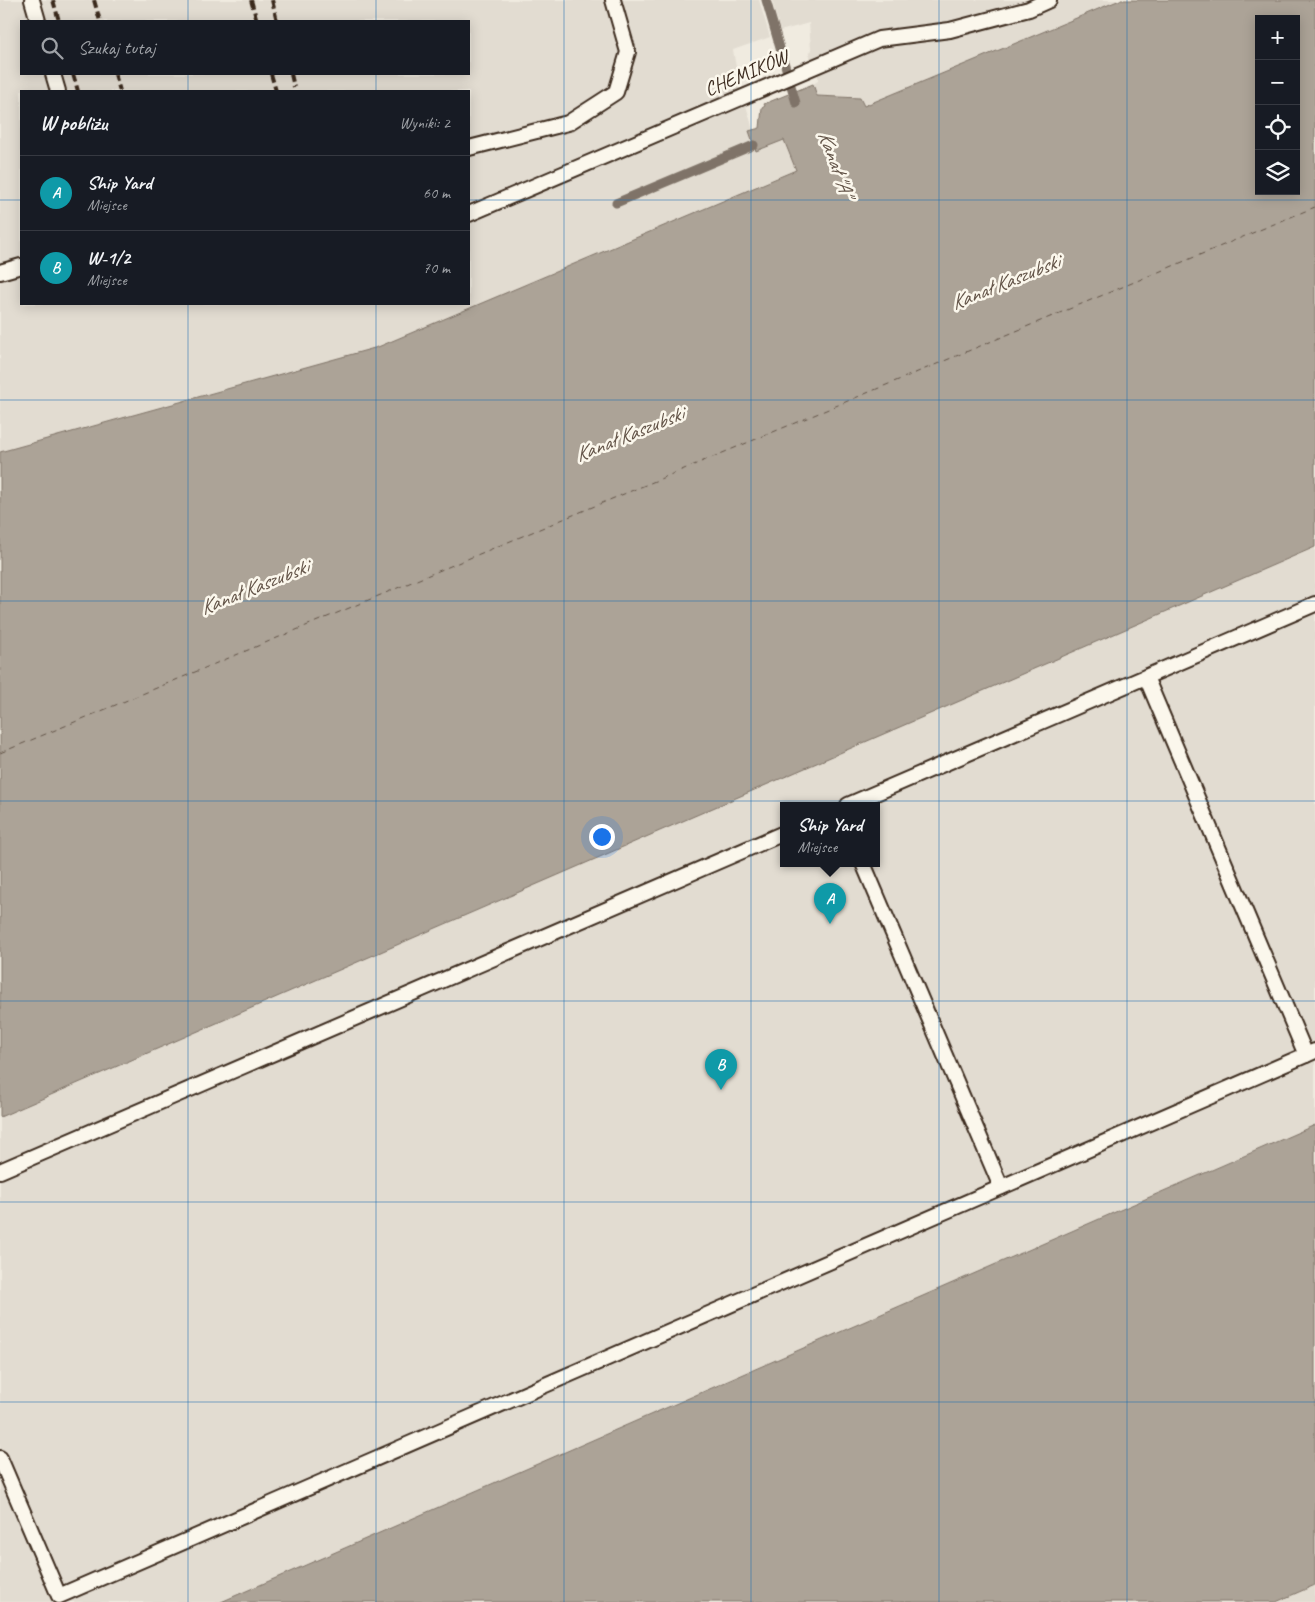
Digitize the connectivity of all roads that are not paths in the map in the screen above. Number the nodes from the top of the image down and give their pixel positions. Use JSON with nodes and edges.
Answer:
{"nodes":[{"id":1,"x":32,"y":0,"type":"edge"},
{"id":2,"x":613,"y":0,"type":"edge"},
{"id":3,"x":1049,"y":0,"type":"edge"},
{"id":4,"x":1032,"y":4,"type":"edge"},
{"id":5,"x":38,"y":20,"type":"edge"},
{"id":6,"x":53,"y":75,"type":"edge"},
{"id":7,"x":58,"y":90,"type":"edge"},
{"id":8,"x":470,"y":148,"type":"edge"},
{"id":9,"x":470,"y":214,"type":"edge"},
{"id":10,"x":20,"y":266,"type":"edge"},
{"id":11,"x":0,"y":272,"type":"edge"},
{"id":12,"x":1315,"y":604,"type":"edge"},
{"id":13,"x":1146,"y":677,"type":"junction"},
{"id":14,"x":855,"y":802,"type":"edge"},
{"id":15,"x":780,"y":835,"type":"edge"},
{"id":16,"x":865,"y":867,"type":"edge"},
{"id":17,"x":1310,"y":1053,"type":"edge"},
{"id":18,"x":0,"y":1171,"type":"edge"},
{"id":19,"x":1001,"y":1187,"type":"junction"},
{"id":20,"x":0,"y":1458,"type":"edge"}],
"edges":[{"from":1,"to":5,"type":"lane"},
{"from":2,"to":8,"type":"lane"},
{"from":3,"to":4,"type":"lane","name":"CHEMIKÓW"},
{"from":4,"to":9,"type":"lane","name":"CHEMIKÓW"},
{"from":6,"to":7,"type":"lane"},
{"from":10,"to":11,"type":"lane"},
{"from":12,"to":13,"type":"lane"},
{"from":13,"to":14,"type":"lane"},
{"from":13,"to":17,"type":"lane"},
{"from":15,"to":18,"type":"lane"},
{"from":16,"to":19,"type":"lane"},
{"from":17,"to":19,"type":"lane"},
{"from":19,"to":20,"type":"lane"}]}
